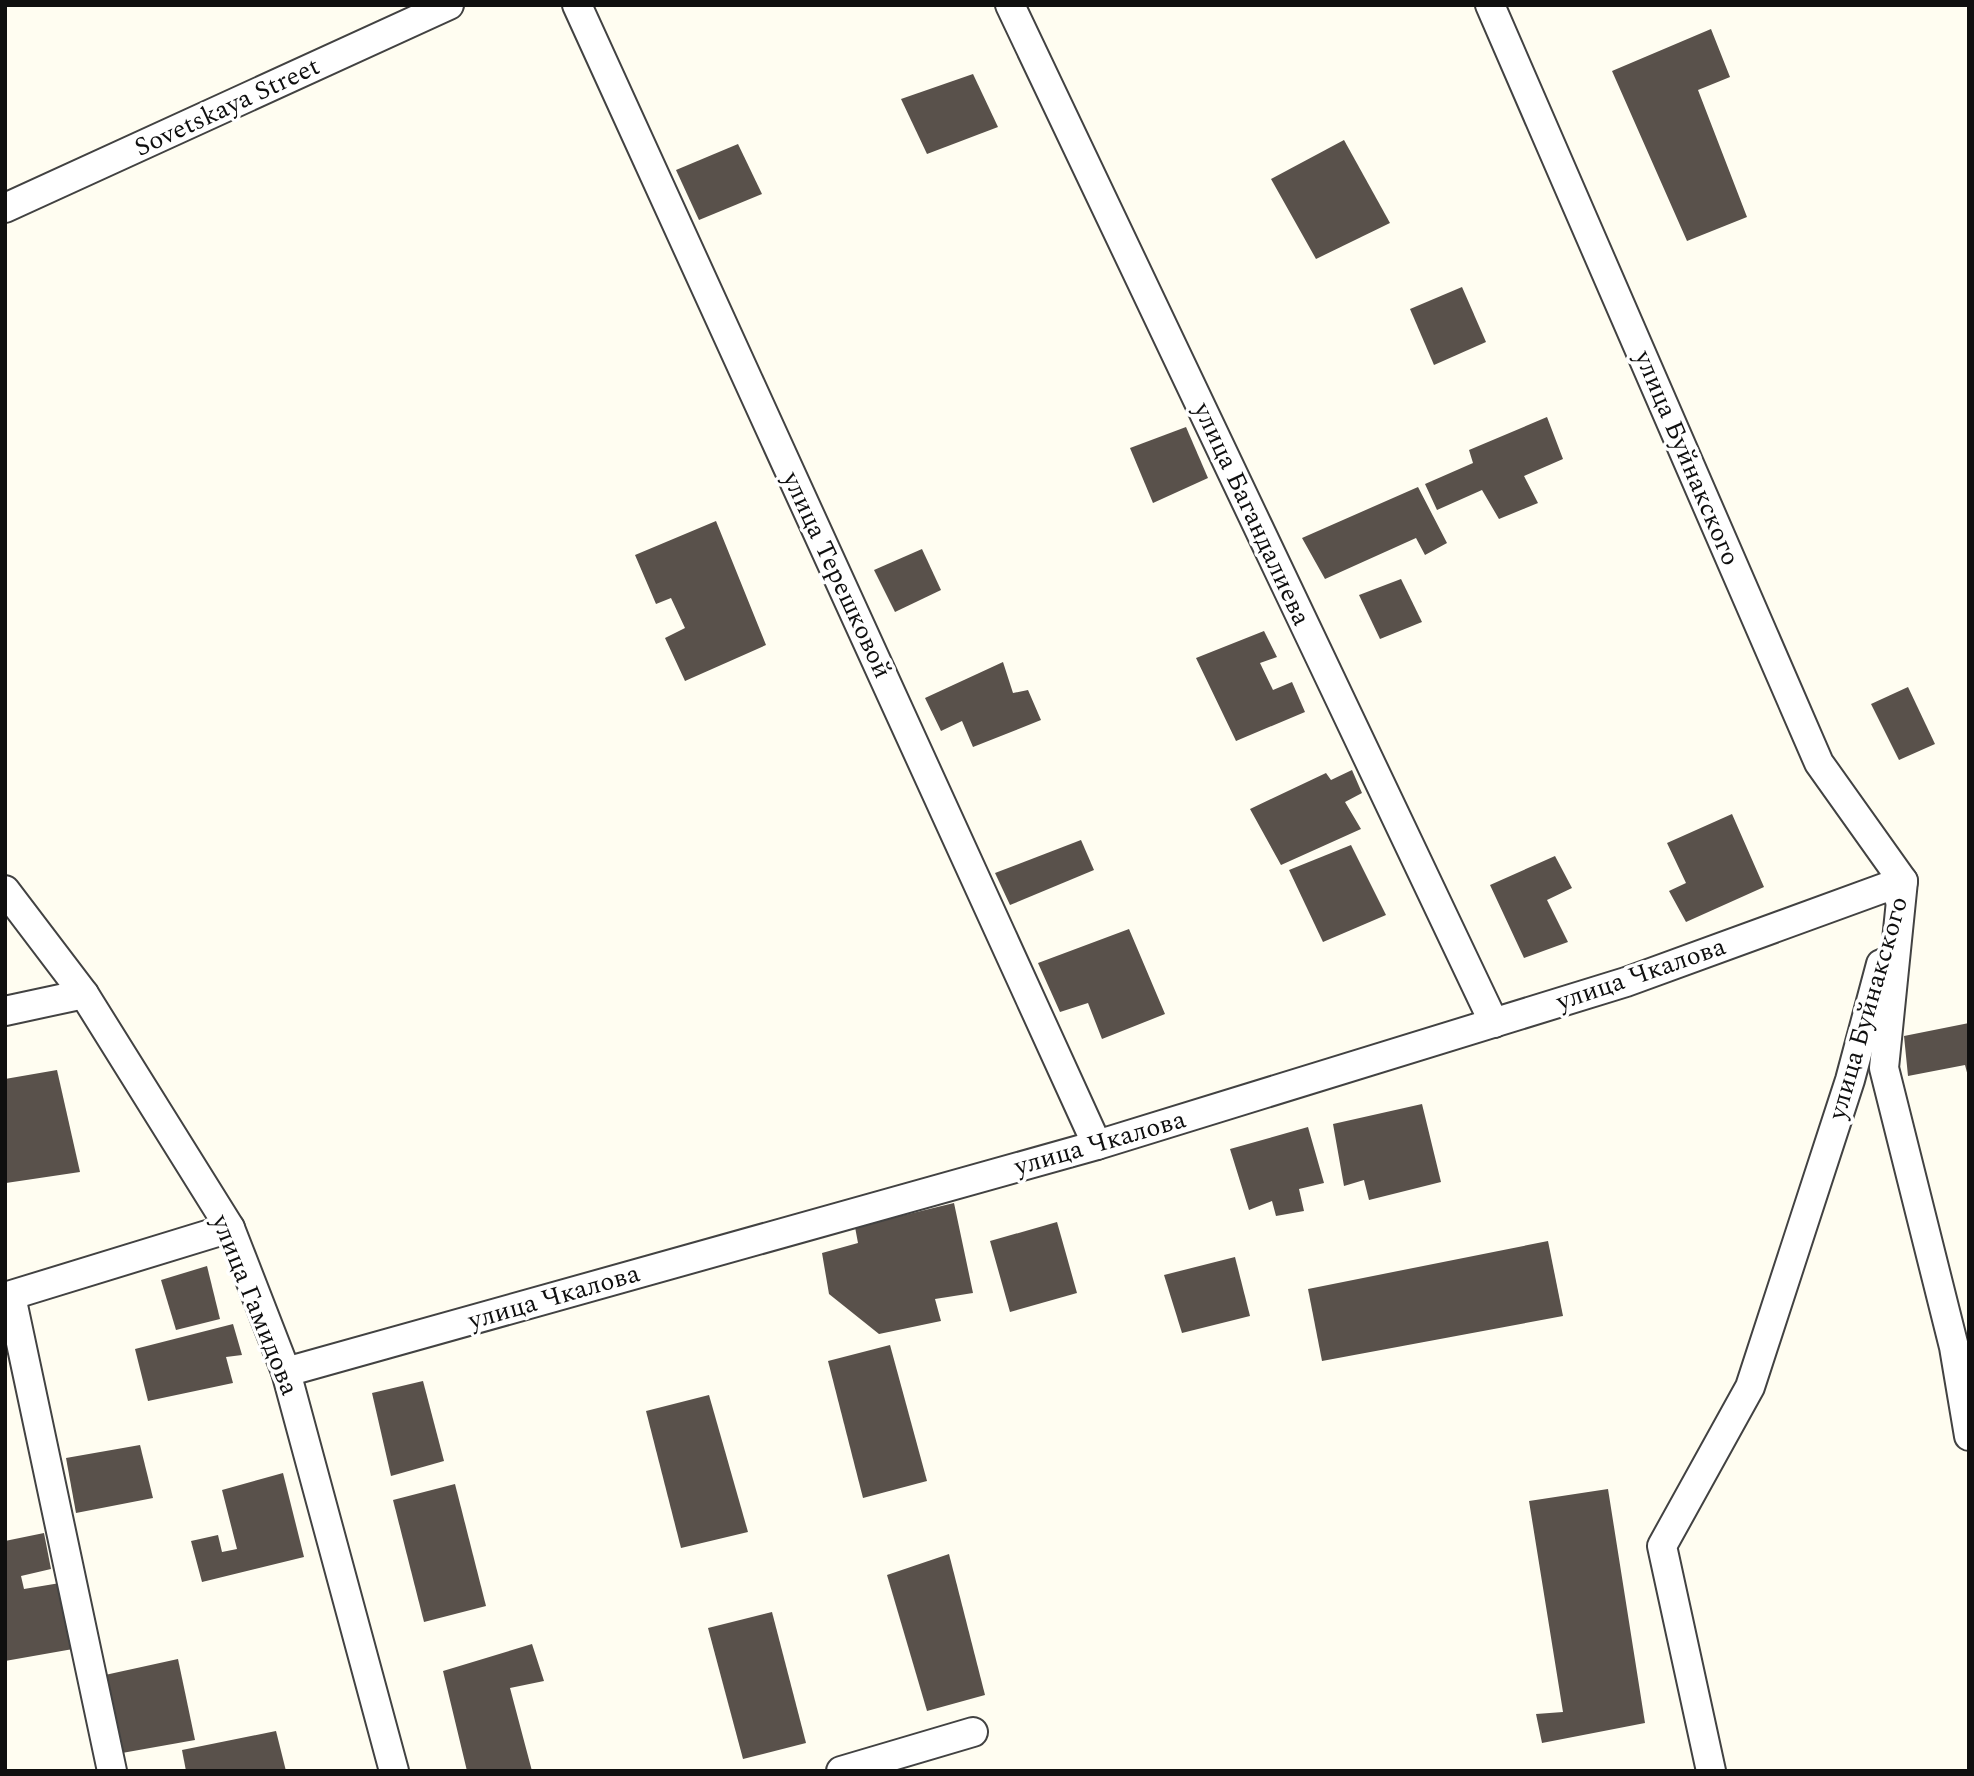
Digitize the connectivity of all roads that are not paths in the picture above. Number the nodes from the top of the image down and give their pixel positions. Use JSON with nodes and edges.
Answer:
{"nodes":[{"id":1,"x":449,"y":5,"type":"edge"},
{"id":2,"x":577,"y":5,"type":"edge"},
{"id":3,"x":1010,"y":5,"type":"edge"},
{"id":4,"x":1490,"y":5,"type":"edge"},
{"id":5,"x":5,"y":208,"type":"edge"},
{"id":6,"x":1903,"y":881,"type":"junction"},
{"id":7,"x":5,"y":890,"type":"edge"},
{"id":8,"x":84,"y":994,"type":"junction"},
{"id":9,"x":5,"y":1011,"type":"edge"},
{"id":10,"x":1494,"y":1023,"type":"junction"},
{"id":11,"x":1097,"y":1145,"type":"junction"},
{"id":12,"x":230,"y":1228,"type":"junction"},
{"id":13,"x":8,"y":1296,"type":"edge"},
{"id":14,"x":286,"y":1372,"type":"junction"},
{"id":15,"x":1969,"y":1436,"type":"edge"},
{"id":16,"x":973,"y":1732,"type":"dead end"},
{"id":17,"x":113,"y":1771,"type":"edge"},
{"id":18,"x":394,"y":1771,"type":"edge"},
{"id":19,"x":841,"y":1771,"type":"edge"},
{"id":20,"x":1711,"y":1771,"type":"edge"}],
"edges":[{"from":1,"to":5,"type":"street","name":"Sovetskaya Street"},
{"from":2,"to":11,"type":"street","name":"улица Терешковой"},
{"from":3,"to":10,"type":"street","name":"улица Багандалиева"},
{"from":4,"to":6,"type":"street","name":"улица Буйнакского"},
{"from":6,"to":10,"type":"street","name":"улица Чкалова"},
{"from":6,"to":15,"type":"street"},
{"from":6,"to":20,"type":"street","name":"улица Буйнакского"},
{"from":7,"to":8,"type":"street","name":"улица Гамидова"},
{"from":8,"to":9,"type":"street"},
{"from":8,"to":12,"type":"street","name":"улица Гамидова"},
{"from":10,"to":11,"type":"street","name":"улица Чкалова"},
{"from":11,"to":14,"type":"street","name":"улица Чкалова"},
{"from":12,"to":13,"type":"street"},
{"from":12,"to":14,"type":"street","name":"улица Гамидова"},
{"from":13,"to":17,"type":"street"},
{"from":14,"to":18,"type":"street","name":"улица Гамидова"},
{"from":16,"to":19,"type":"street"}]}
